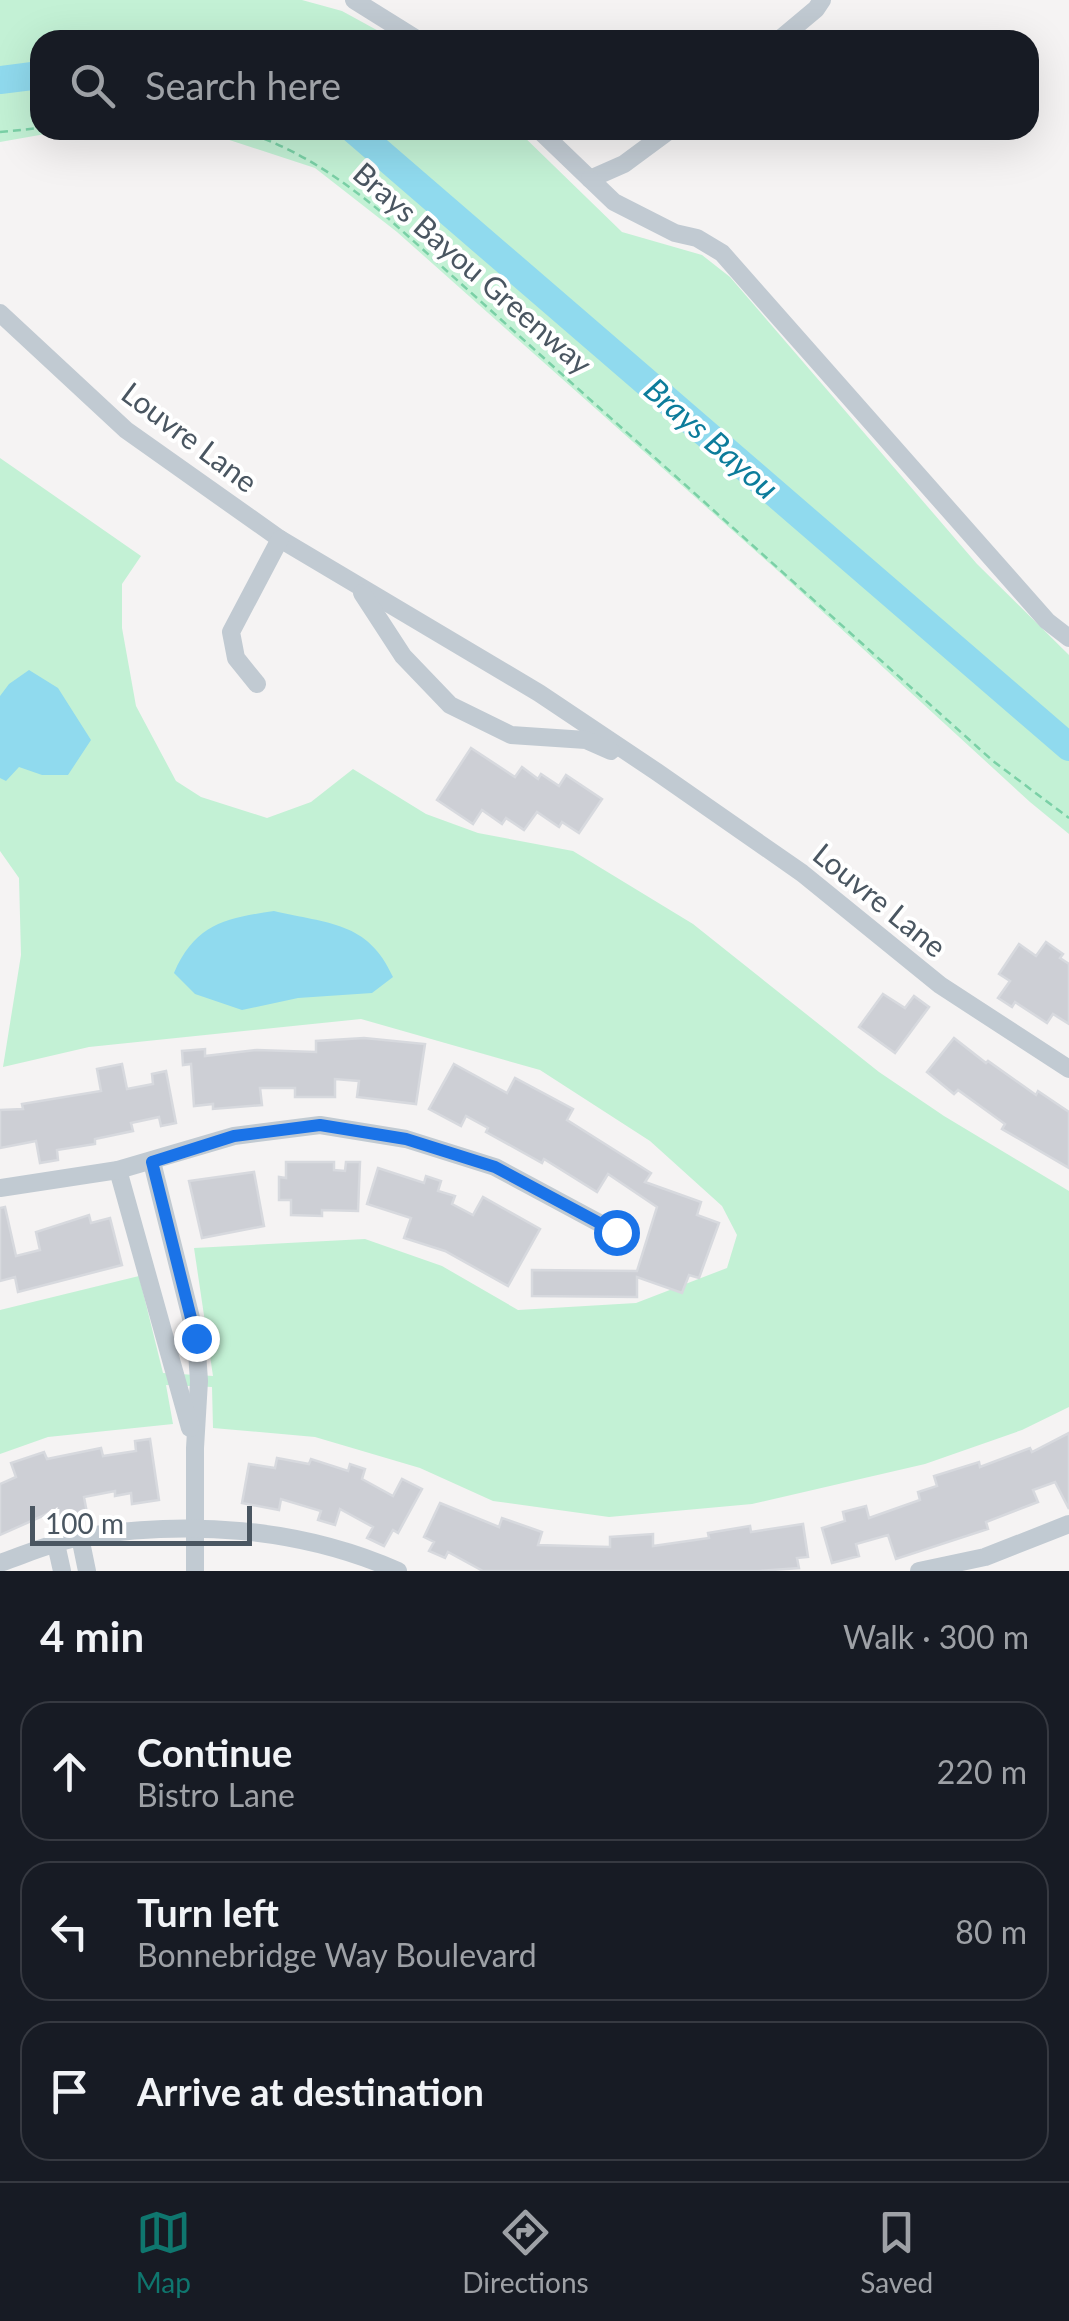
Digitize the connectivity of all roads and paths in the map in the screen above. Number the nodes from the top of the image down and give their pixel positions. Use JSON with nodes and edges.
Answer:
{"nodes":[{"id":1,"x":354,"y":0,"type":"edge"},
{"id":2,"x":822,"y":0,"type":"edge"},
{"id":3,"x":402,"y":30,"type":"edge"},
{"id":4,"x":790,"y":30,"type":"edge"},
{"id":5,"x":30,"y":129,"type":"edge"},
{"id":6,"x":0,"y":132,"type":"edge"},
{"id":7,"x":264,"y":140,"type":"edge"},
{"id":8,"x":549,"y":140,"type":"edge"},
{"id":9,"x":656,"y":140,"type":"edge"},
{"id":10,"x":590,"y":179,"type":"junction"},
{"id":11,"x":0,"y":314,"type":"edge"},
{"id":12,"x":280,"y":538,"type":"junction"},
{"id":13,"x":359,"y":588,"type":"junction"},
{"id":14,"x":1069,"y":638,"type":"edge"},
{"id":15,"x":257,"y":684,"type":"dead end"},
{"id":16,"x":657,"y":772,"type":"junction"},
{"id":17,"x":1069,"y":818,"type":"edge"},
{"id":18,"x":1069,"y":1069,"type":"edge"},
{"id":19,"x":152,"y":1162,"type":"junction"},
{"id":20,"x":118,"y":1170,"type":"junction"},
{"id":21,"x":0,"y":1188,"type":"edge"},
{"id":22,"x":160,"y":1196,"type":"junction"},
{"id":23,"x":127,"y":1206,"type":"junction"},
{"id":24,"x":616,"y":1232,"type":"dead end"},
{"id":25,"x":178,"y":1262,"type":"junction"},
{"id":26,"x":145,"y":1270,"type":"junction"},
{"id":27,"x":195,"y":1448,"type":"junction"},
{"id":28,"x":1069,"y":1524,"type":"edge"},
{"id":29,"x":196,"y":1528,"type":"junction"},
{"id":30,"x":80,"y":1538,"type":"junction"},
{"id":31,"x":56,"y":1544,"type":"junction"},
{"id":32,"x":0,"y":1562,"type":"edge"},
{"id":33,"x":62,"y":1571,"type":"edge"},
{"id":34,"x":87,"y":1571,"type":"edge"},
{"id":35,"x":194,"y":1571,"type":"edge"},
{"id":36,"x":398,"y":1571,"type":"edge"},
{"id":37,"x":919,"y":1571,"type":"edge"}],
"edges":[{"from":1,"to":3,"type":"street"},
{"from":2,"to":4,"type":"street"},
{"from":5,"to":6,"type":"path"},
{"from":7,"to":17,"type":"path","name":"Brays Bayou Greenway"},
{"from":8,"to":10,"type":"street"},
{"from":9,"to":10,"type":"street"},
{"from":10,"to":14,"type":"street"},
{"from":11,"to":12,"type":"street","name":"Louvre Lane"},
{"from":12,"to":13,"type":"street","name":"Louvre Lane"},
{"from":12,"to":15,"type":"street"},
{"from":13,"to":16,"type":"street","name":"Louvre Lane"},
{"from":13,"to":16,"type":"street","name":"Louvre Lane"},
{"from":16,"to":18,"type":"street","name":"Louvre Lane"},
{"from":19,"to":20,"type":"street"},
{"from":19,"to":22,"type":"street"},
{"from":19,"to":24,"type":"street"},
{"from":20,"to":21,"type":"street"},
{"from":20,"to":23,"type":"street"},
{"from":22,"to":23,"type":"street"},
{"from":22,"to":25,"type":"street"},
{"from":23,"to":26,"type":"street"},
{"from":25,"to":26,"type":"street"},
{"from":25,"to":27,"type":"street"},
{"from":26,"to":27,"type":"street"},
{"from":27,"to":29,"type":"street"},
{"from":28,"to":37,"type":"street"},
{"from":29,"to":30,"type":"street"},
{"from":29,"to":35,"type":"street"},
{"from":29,"to":36,"type":"street"},
{"from":30,"to":31,"type":"street"},
{"from":30,"to":34,"type":"street"},
{"from":31,"to":32,"type":"street"},
{"from":31,"to":33,"type":"street"}]}
